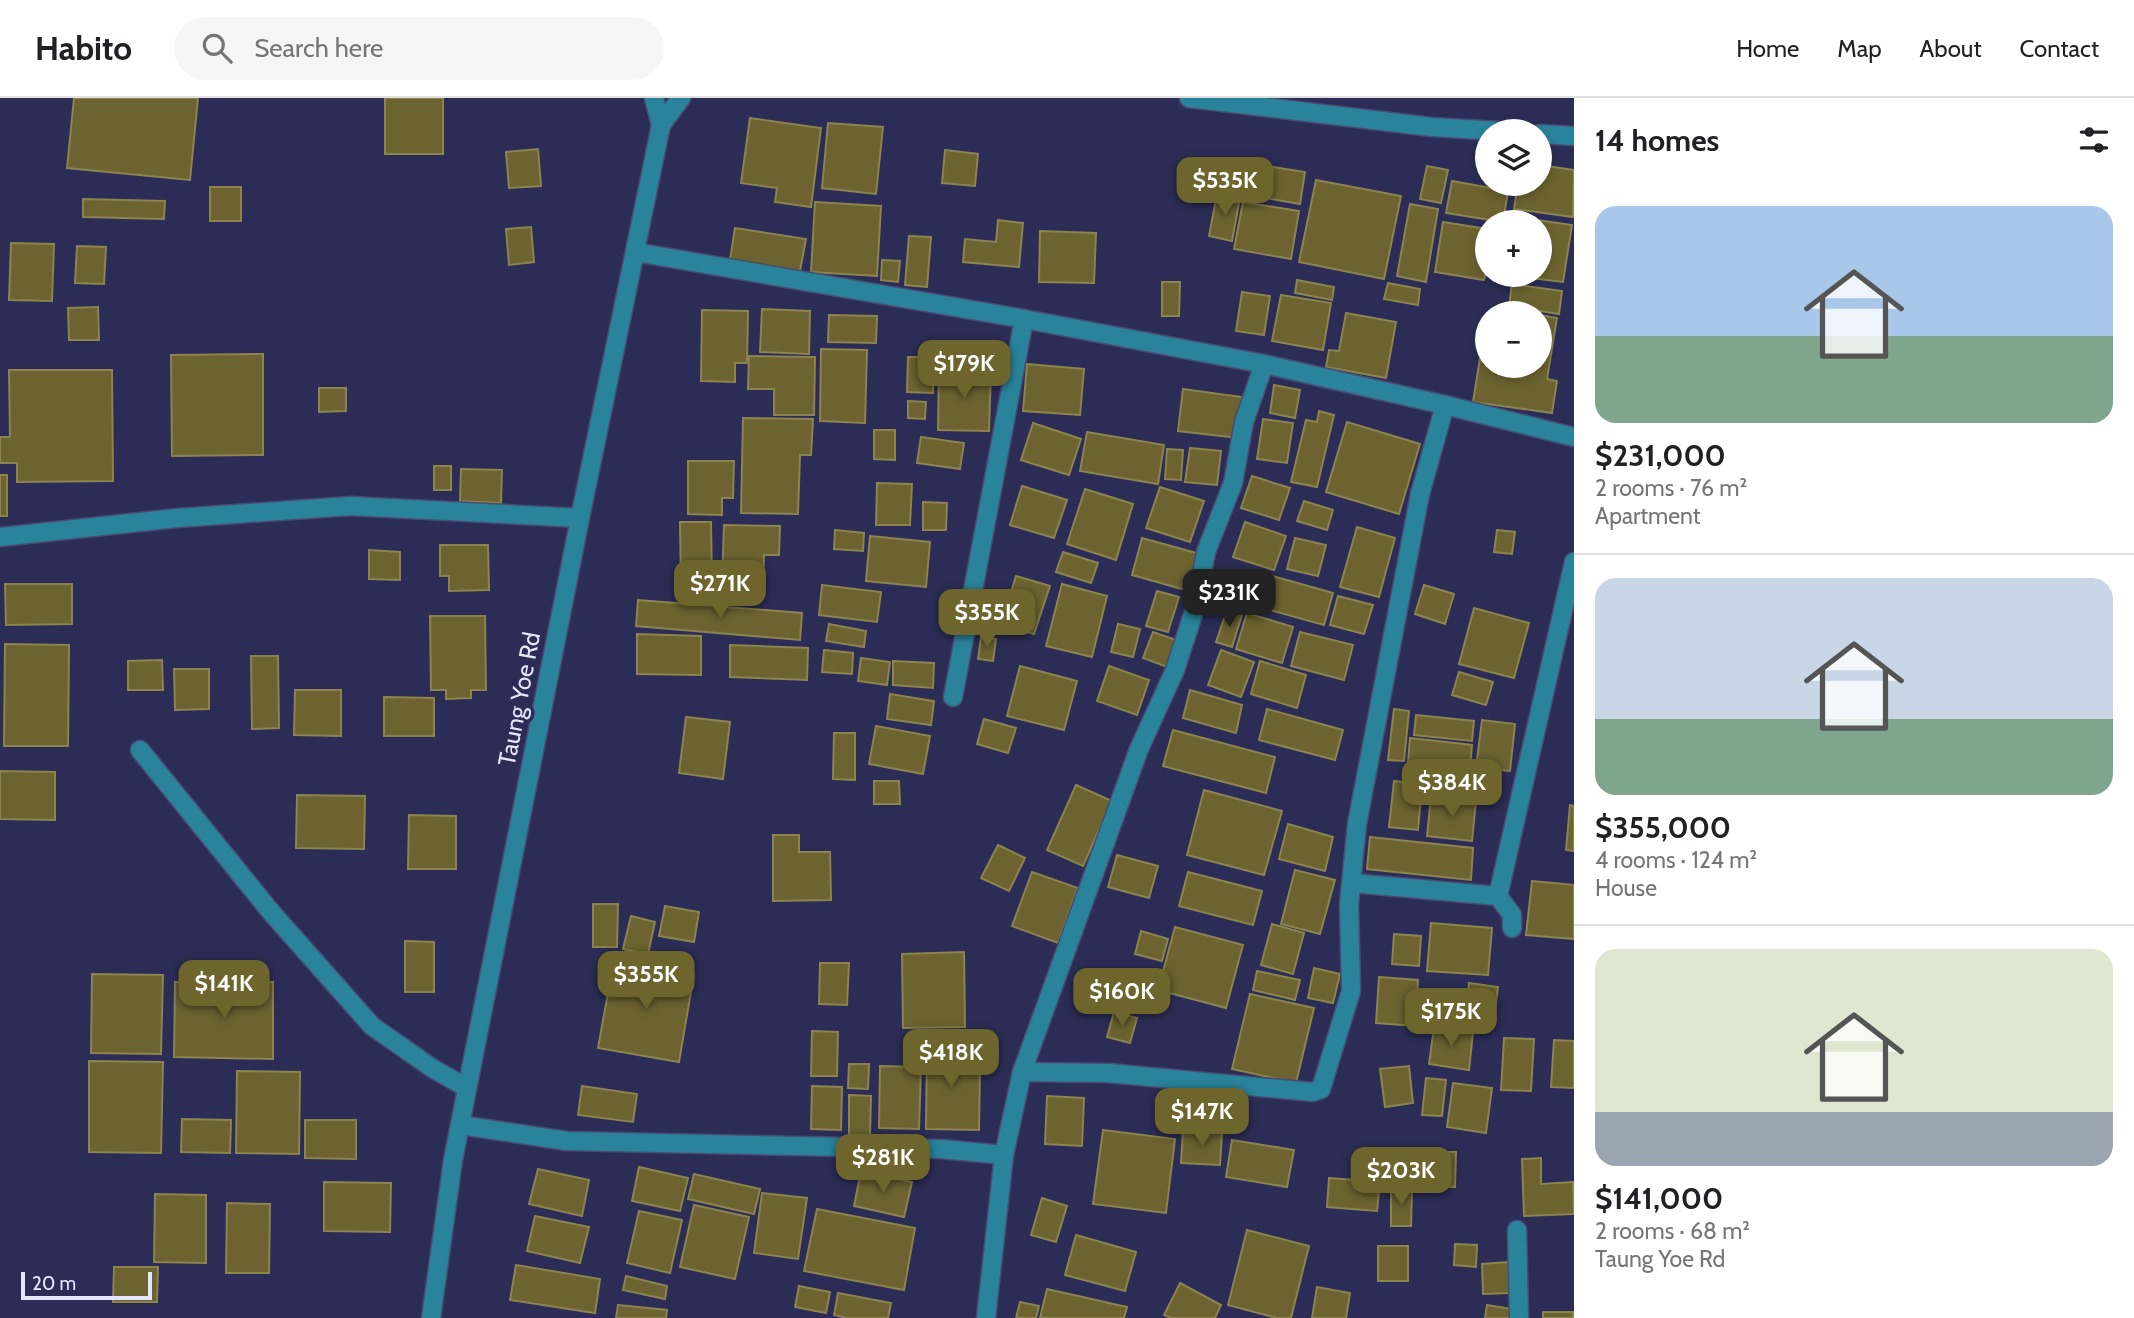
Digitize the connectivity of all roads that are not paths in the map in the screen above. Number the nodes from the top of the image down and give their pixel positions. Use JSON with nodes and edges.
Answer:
{"nodes":[{"id":1,"x":654,"y":98,"type":"edge"},
{"id":2,"x":681,"y":98,"type":"edge"},
{"id":3,"x":1189,"y":98,"type":"edge"},
{"id":4,"x":661,"y":125,"type":"junction"},
{"id":5,"x":1475,"y":130,"type":"edge"},
{"id":6,"x":1552,"y":135,"type":"edge"},
{"id":7,"x":1574,"y":136,"type":"edge"},
{"id":8,"x":635,"y":252,"type":"junction"},
{"id":9,"x":1024,"y":319,"type":"junction"},
{"id":10,"x":1264,"y":364,"type":"junction"},
{"id":11,"x":1445,"y":405,"type":"junction"},
{"id":12,"x":1574,"y":437,"type":"edge"},
{"id":13,"x":580,"y":518,"type":"junction"},
{"id":14,"x":0,"y":537,"type":"edge"},
{"id":15,"x":1574,"y":562,"type":"edge"},
{"id":16,"x":953,"y":697,"type":"dead end"},
{"id":17,"x":140,"y":750,"type":"dead end"},
{"id":18,"x":1352,"y":883,"type":"junction"},
{"id":19,"x":1498,"y":896,"type":"junction"},
{"id":20,"x":1512,"y":928,"type":"dead end"},
{"id":21,"x":1023,"y":1072,"type":"junction"},
{"id":22,"x":467,"y":1088,"type":"junction"},
{"id":23,"x":460,"y":1125,"type":"junction"},
{"id":24,"x":1004,"y":1155,"type":"junction"},
{"id":25,"x":1517,"y":1230,"type":"dead end"},
{"id":26,"x":431,"y":1318,"type":"edge"},
{"id":27,"x":986,"y":1318,"type":"edge"},
{"id":28,"x":1519,"y":1318,"type":"edge"}],
"edges":[{"from":1,"to":4,"type":"street"},
{"from":2,"to":4,"type":"street","name":"Taung Yoe Rd"},
{"from":3,"to":5,"type":"street"},
{"from":4,"to":8,"type":"street","name":"Taung Yoe Rd"},
{"from":6,"to":7,"type":"street"},
{"from":8,"to":9,"type":"street"},
{"from":8,"to":13,"type":"street","name":"Taung Yoe Rd"},
{"from":9,"to":10,"type":"street"},
{"from":9,"to":16,"type":"street"},
{"from":10,"to":11,"type":"street"},
{"from":10,"to":21,"type":"street"},
{"from":11,"to":12,"type":"street"},
{"from":11,"to":18,"type":"street"},
{"from":13,"to":14,"type":"street"},
{"from":13,"to":22,"type":"street","name":"Taung Yoe Rd"},
{"from":15,"to":19,"type":"street"},
{"from":17,"to":22,"type":"street"},
{"from":18,"to":19,"type":"street"},
{"from":18,"to":21,"type":"street"},
{"from":19,"to":20,"type":"street"},
{"from":21,"to":24,"type":"street"},
{"from":22,"to":23,"type":"street","name":"Taung Yoe Rd"},
{"from":23,"to":24,"type":"street"},
{"from":23,"to":26,"type":"street","name":"Taung Yoe Rd"},
{"from":24,"to":27,"type":"street"},
{"from":25,"to":28,"type":"street"}]}
